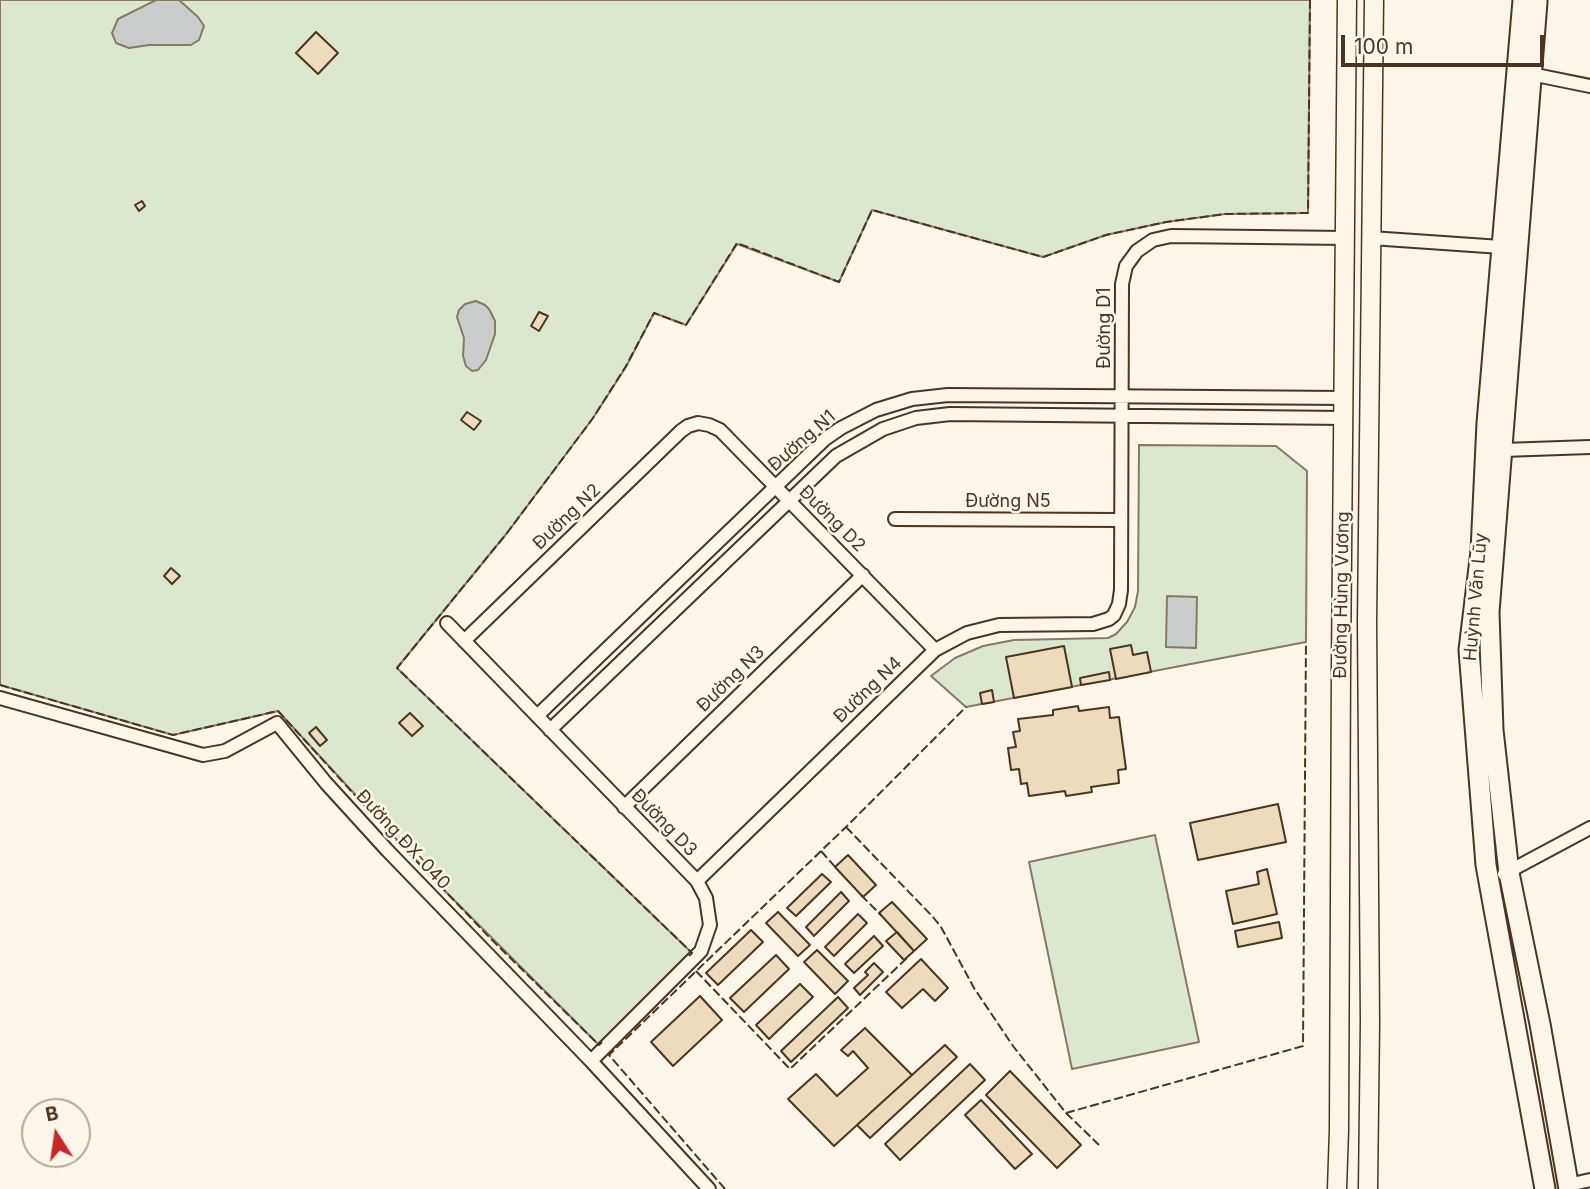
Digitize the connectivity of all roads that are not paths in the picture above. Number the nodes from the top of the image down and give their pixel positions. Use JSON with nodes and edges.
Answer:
{"nodes":[{"id":1,"x":1347,"y":0,"type":"edge"},
{"id":2,"x":1374,"y":0,"type":"edge"},
{"id":3,"x":1523,"y":0,"type":"edge"},
{"id":4,"x":1537,"y":0,"type":"edge"},
{"id":5,"x":1531,"y":74,"type":"junction"},
{"id":6,"x":1590,"y":86,"type":"edge"},
{"id":7,"x":1346,"y":238,"type":"junction"},
{"id":8,"x":1371,"y":238,"type":"junction"},
{"id":9,"x":1501,"y":247,"type":"junction"},
{"id":10,"x":1122,"y":397,"type":"junction"},
{"id":11,"x":1345,"y":398,"type":"junction"},
{"id":12,"x":1122,"y":416,"type":"junction"},
{"id":13,"x":1345,"y":418,"type":"junction"},
{"id":14,"x":698,"y":423,"type":"joint"},
{"id":15,"x":1590,"y":447,"type":"edge"},
{"id":16,"x":1503,"y":450,"type":"junction"},
{"id":17,"x":775,"y":487,"type":"junction"},
{"id":18,"x":790,"y":502,"type":"junction"},
{"id":19,"x":895,"y":519,"type":"dead end"},
{"id":20,"x":1121,"y":520,"type":"junction"},
{"id":21,"x":863,"y":575,"type":"junction"},
{"id":22,"x":1109,"y":619,"type":"joint"},
{"id":23,"x":447,"y":623,"type":"dead end"},
{"id":24,"x":464,"y":641,"type":"junction"},
{"id":25,"x":935,"y":650,"type":"junction"},
{"id":26,"x":0,"y":698,"type":"edge"},
{"id":27,"x":537,"y":716,"type":"junction"},
{"id":28,"x":550,"y":730,"type":"junction"},
{"id":29,"x":1368,"y":745,"type":"junction"},
{"id":30,"x":1340,"y":747,"type":"junction"},
{"id":31,"x":625,"y":807,"type":"junction"},
{"id":32,"x":1590,"y":828,"type":"edge"},
{"id":33,"x":1508,"y":873,"type":"junction"},
{"id":34,"x":1489,"y":880,"type":"junction"},
{"id":35,"x":696,"y":881,"type":"junction"},
{"id":36,"x":591,"y":1061,"type":"junction"},
{"id":37,"x":1590,"y":1180,"type":"edge"},
{"id":38,"x":1569,"y":1187,"type":"edge"},
{"id":39,"x":709,"y":1189,"type":"edge"},
{"id":40,"x":1337,"y":1189,"type":"edge"},
{"id":41,"x":1368,"y":1189,"type":"edge"},
{"id":42,"x":1545,"y":1189,"type":"edge"}],
"edges":[{"from":1,"to":7,"type":"main road","name":"Đường Hùng Vương"},
{"from":2,"to":8,"type":"main road","name":"Đường Hùng Vương"},
{"from":3,"to":9,"type":"main road","name":"Huỳnh Văn Lũy"},
{"from":4,"to":5,"type":"main road","name":"Huỳnh Văn Lũy"},
{"from":5,"to":6,"type":"street"},
{"from":5,"to":16,"type":"main road","name":"Huỳnh Văn Lũy"},
{"from":7,"to":8,"type":"main road"},
{"from":7,"to":10,"type":"street","name":"Đường D1"},
{"from":7,"to":11,"type":"main road","name":"Đường Hùng Vương"},
{"from":8,"to":9,"type":"street"},
{"from":8,"to":29,"type":"main road","name":"Đường Hùng Vương"},
{"from":9,"to":34,"type":"main road","name":"Huỳnh Văn Lũy"},
{"from":10,"to":11,"type":"street","name":"Đường N1"},
{"from":10,"to":12,"type":"street","name":"Đường D1"},
{"from":10,"to":17,"type":"street","name":"Đường N1"},
{"from":11,"to":13,"type":"main road","name":"Đường Hùng Vương"},
{"from":12,"to":13,"type":"street","name":"Đường N1"},
{"from":12,"to":18,"type":"street","name":"Đường N1"},
{"from":12,"to":20,"type":"street","name":"Đường D1"},
{"from":13,"to":30,"type":"main road","name":"Đường Hùng Vương"},
{"from":14,"to":17,"type":"street","name":"Đường D2"},
{"from":14,"to":24,"type":"street","name":"Đường N2"},
{"from":15,"to":16,"type":"street"},
{"from":16,"to":33,"type":"main road","name":"Huỳnh Văn Lũy"},
{"from":17,"to":18,"type":"street","name":"Đường D2"},
{"from":17,"to":27,"type":"street","name":"Đường N1"},
{"from":18,"to":21,"type":"street","name":"Đường D2"},
{"from":18,"to":28,"type":"street","name":"Đường N1"},
{"from":19,"to":20,"type":"street","name":"Đường N5"},
{"from":20,"to":22,"type":"street","name":"Đường D1"},
{"from":21,"to":25,"type":"street","name":"Đường D2"},
{"from":21,"to":31,"type":"street","name":"Đường N3"},
{"from":22,"to":25,"type":"street","name":"Đường N4"},
{"from":23,"to":24,"type":"street","name":"Đường D3"},
{"from":24,"to":27,"type":"street","name":"Đường D3"},
{"from":25,"to":35,"type":"street","name":"Đường N4"},
{"from":26,"to":36,"type":"street","name":"Đường ĐX-040"},
{"from":27,"to":28,"type":"street","name":"Đường D3"},
{"from":28,"to":31,"type":"street","name":"Đường D3"},
{"from":29,"to":30,"type":"main road"},
{"from":29,"to":41,"type":"main road","name":"Đường Hùng Vương"},
{"from":30,"to":40,"type":"main road","name":"Đường Hùng Vương"},
{"from":31,"to":35,"type":"street","name":"Đường D3"},
{"from":32,"to":33,"type":"street"},
{"from":33,"to":34,"type":"street"},
{"from":33,"to":38,"type":"main road","name":"Huỳnh Văn Lũy"},
{"from":34,"to":42,"type":"main road","name":"Huỳnh Văn Lũy"},
{"from":35,"to":36,"type":"street","name":"Đường D3"},
{"from":36,"to":39,"type":"street","name":"Đường ĐX-040"},
{"from":37,"to":38,"type":"street"}]}
